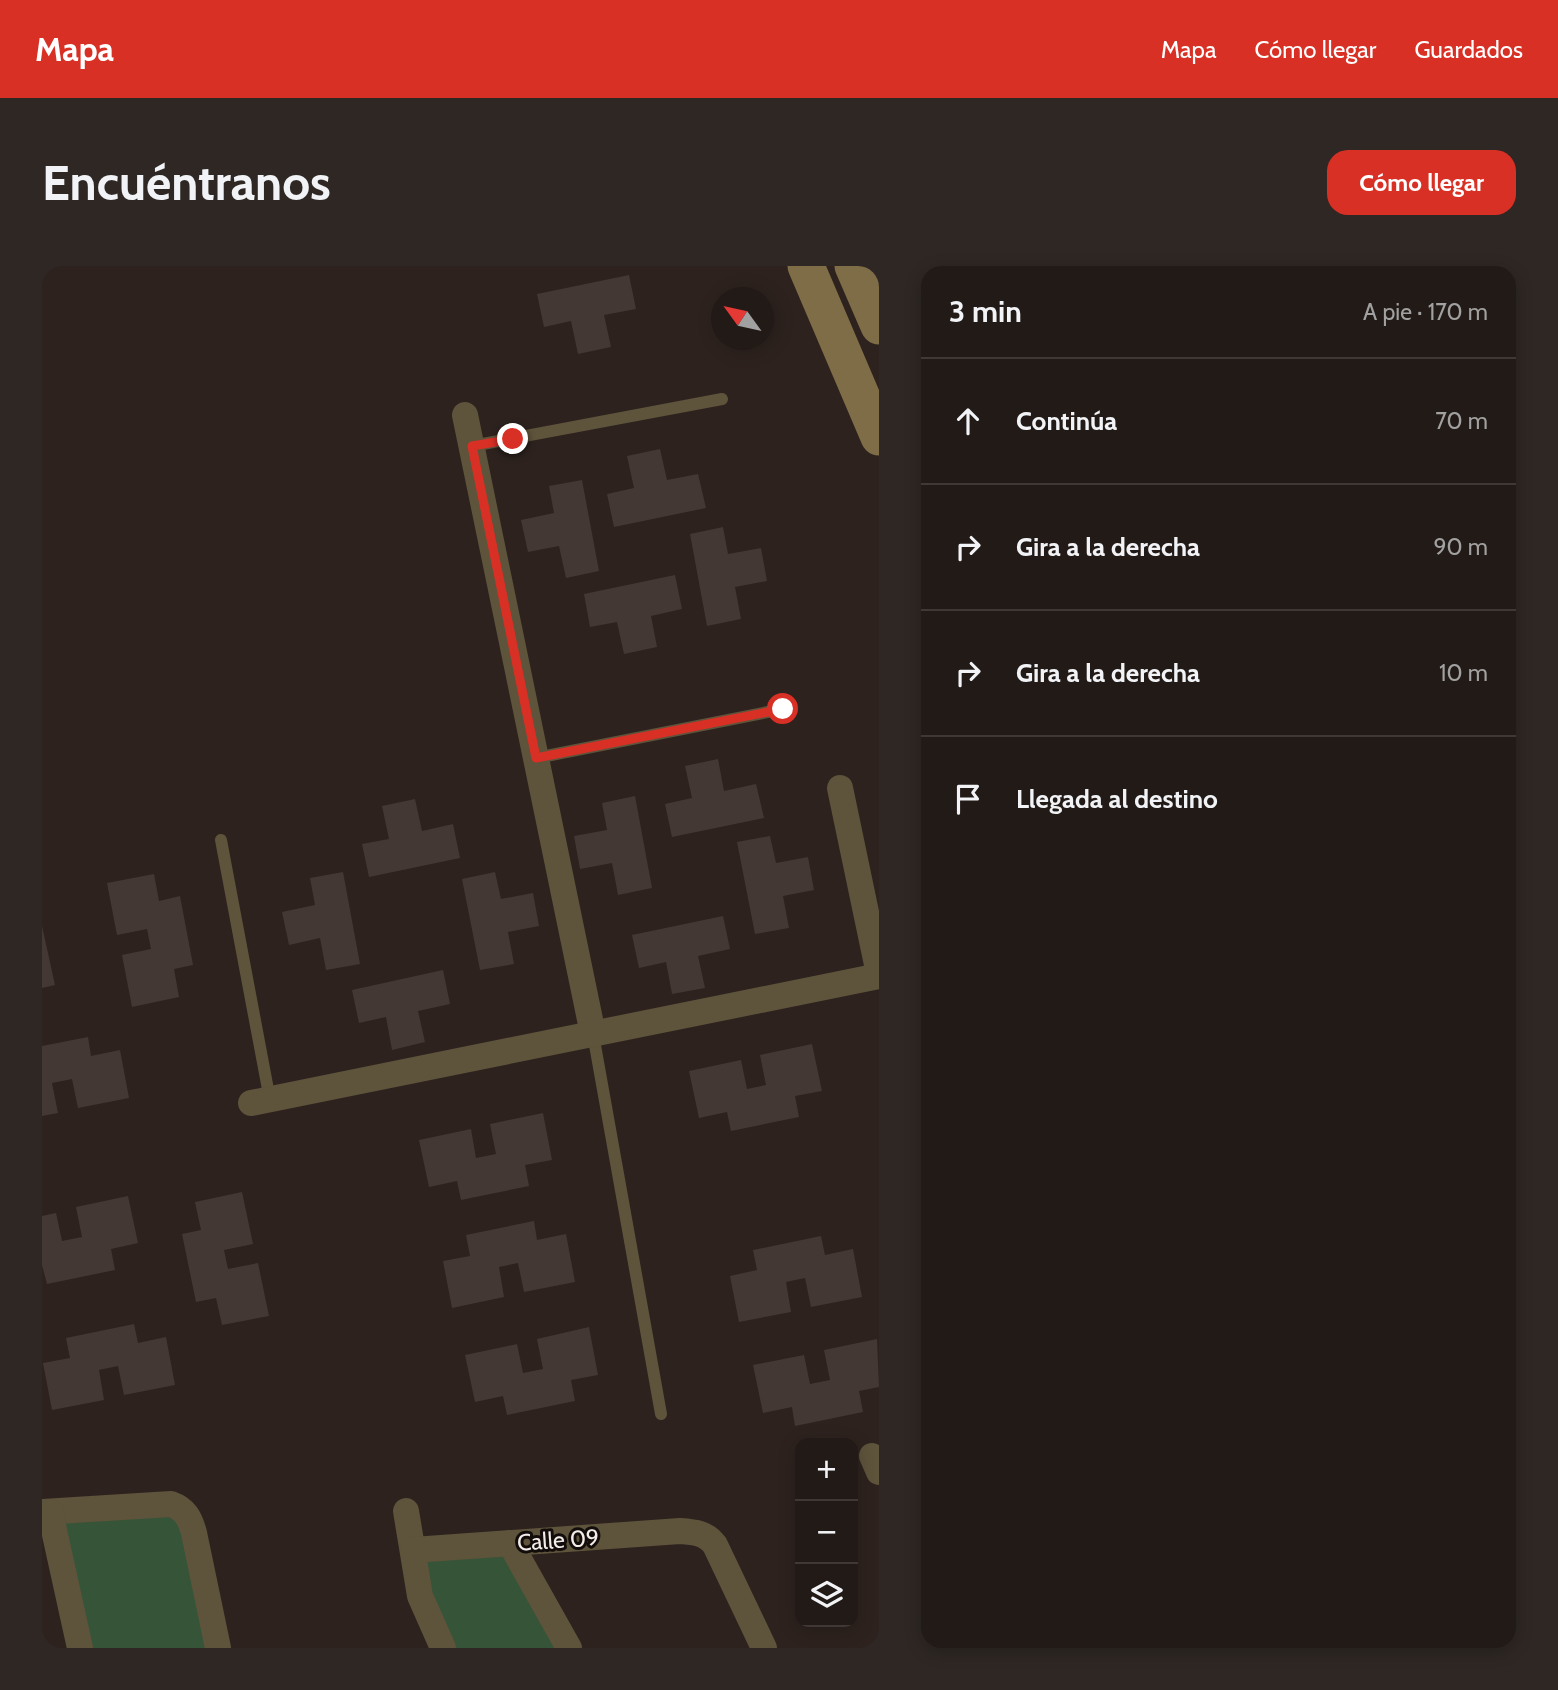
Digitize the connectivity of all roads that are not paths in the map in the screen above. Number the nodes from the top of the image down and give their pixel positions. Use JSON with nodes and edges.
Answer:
{"nodes":[{"id":1,"x":806,"y":266,"type":"edge"},
{"id":2,"x":853,"y":266,"type":"edge"},
{"id":3,"x":879,"y":326,"type":"edge"},
{"id":4,"x":722,"y":399,"type":"dead end"},
{"id":5,"x":465,"y":415,"type":"dead end"},
{"id":6,"x":879,"y":438,"type":"edge"},
{"id":7,"x":472,"y":446,"type":"junction"},
{"id":8,"x":783,"y":709,"type":"dead end"},
{"id":9,"x":536,"y":758,"type":"junction"},
{"id":10,"x":840,"y":788,"type":"dead end"},
{"id":11,"x":221,"y":840,"type":"dead end"},
{"id":12,"x":879,"y":975,"type":"edge"},
{"id":13,"x":593,"y":1034,"type":"junction"},
{"id":14,"x":261,"y":1102,"type":"joint"},
{"id":15,"x":661,"y":1414,"type":"dead end"},
{"id":16,"x":406,"y":1511,"type":"dead end"},
{"id":17,"x":46,"y":1512,"type":"edge"},
{"id":18,"x":510,"y":1543,"type":"junction"},
{"id":19,"x":413,"y":1550,"type":"junction"},
{"id":20,"x":80,"y":1648,"type":"edge"},
{"id":21,"x":218,"y":1648,"type":"edge"},
{"id":22,"x":443,"y":1648,"type":"edge"},
{"id":23,"x":569,"y":1648,"type":"edge"},
{"id":24,"x":764,"y":1648,"type":"edge"}],
"edges":[{"from":1,"to":6,"type":"street"},
{"from":2,"to":3,"type":"street"},
{"from":4,"to":7,"type":"lane"},
{"from":5,"to":7,"type":"street"},
{"from":7,"to":9,"type":"street"},
{"from":8,"to":9,"type":"lane"},
{"from":9,"to":13,"type":"street"},
{"from":10,"to":12,"type":"street"},
{"from":11,"to":14,"type":"lane"},
{"from":12,"to":13,"type":"street"},
{"from":13,"to":14,"type":"street"},
{"from":13,"to":15,"type":"lane"},
{"from":16,"to":19,"type":"street"},
{"from":17,"to":20,"type":"street"},
{"from":17,"to":21,"type":"street"},
{"from":18,"to":19,"type":"street","name":"Calle 09"},
{"from":18,"to":23,"type":"street"},
{"from":18,"to":24,"type":"street","name":"Calle 09"},
{"from":19,"to":22,"type":"street"}]}
